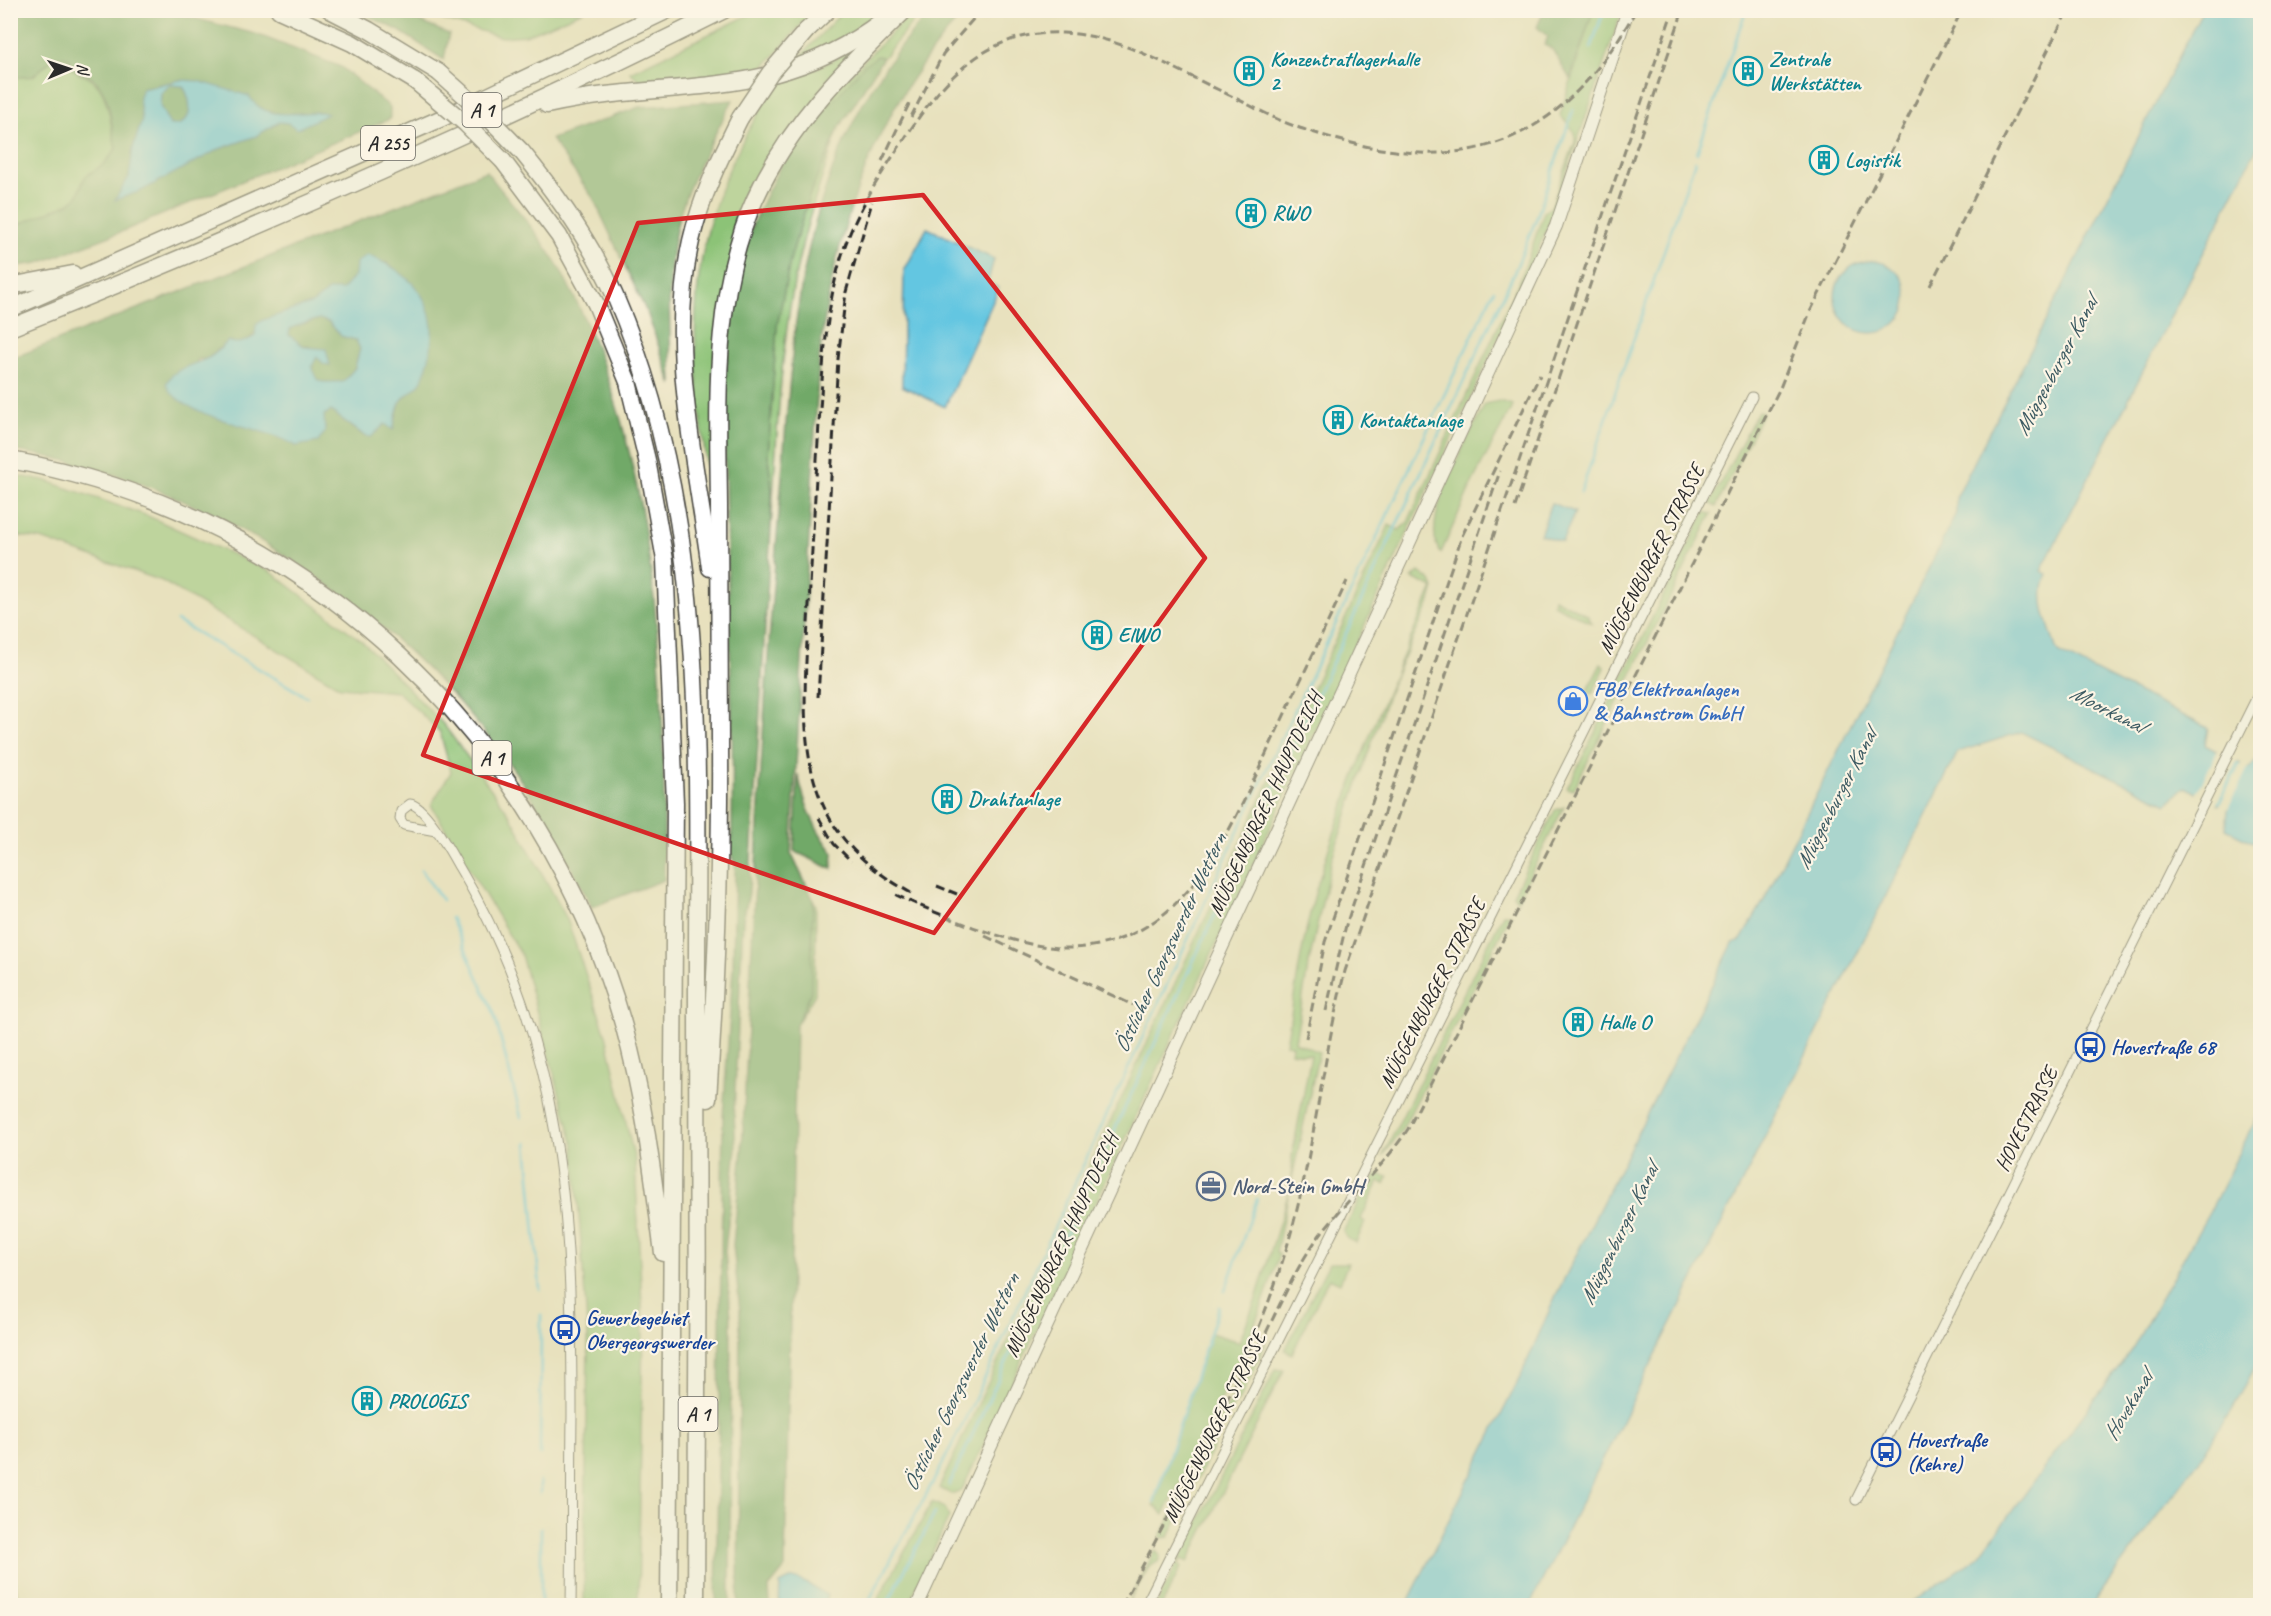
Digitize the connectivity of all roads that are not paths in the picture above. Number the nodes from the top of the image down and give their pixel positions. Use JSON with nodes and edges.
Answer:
{"nodes":[{"id":1,"x":279,"y":10,"type":"edge"},
{"id":2,"x":330,"y":10,"type":"edge"},
{"id":3,"x":668,"y":10,"type":"edge"},
{"id":4,"x":724,"y":10,"type":"edge"},
{"id":5,"x":828,"y":10,"type":"edge"},
{"id":6,"x":895,"y":10,"type":"edge"},
{"id":7,"x":905,"y":10,"type":"edge"},
{"id":8,"x":1628,"y":10,"type":"edge"},
{"id":9,"x":513,"y":113,"type":"junction"},
{"id":10,"x":103,"y":268,"type":"junction"},
{"id":11,"x":10,"y":286,"type":"edge"},
{"id":12,"x":10,"y":309,"type":"edge"},
{"id":13,"x":10,"y":328,"type":"edge"},
{"id":14,"x":1752,"y":397,"type":"dead end"},
{"id":15,"x":10,"y":460,"type":"edge"},
{"id":16,"x":718,"y":631,"type":"junction"},
{"id":17,"x":2260,"y":691,"type":"edge"},
{"id":18,"x":436,"y":831,"type":"dead end"},
{"id":19,"x":699,"y":1223,"type":"junction"},
{"id":20,"x":670,"y":1301,"type":"junction"},
{"id":21,"x":1856,"y":1500,"type":"dead end"},
{"id":22,"x":571,"y":1605,"type":"edge"},
{"id":23,"x":669,"y":1605,"type":"edge"},
{"id":24,"x":696,"y":1605,"type":"edge"},
{"id":25,"x":916,"y":1605,"type":"edge"},
{"id":26,"x":1145,"y":1605,"type":"edge"}],
"edges":[{"from":1,"to":20,"type":"highway","bridge":true},
{"from":2,"to":19,"type":"highway","number":"A 1","bridge":true},
{"from":3,"to":10,"type":"highway","number":"A 255"},
{"from":4,"to":9,"type":"highway","number":"A 255"},
{"from":5,"to":16,"type":"highway","bridge":true},
{"from":6,"to":9,"type":"highway"},
{"from":7,"to":16,"type":"highway"},
{"from":8,"to":25,"type":"street","name":"MÜGGENBURGER HAUPTDEICH"},
{"from":9,"to":13,"type":"highway","number":"A 255"},
{"from":10,"to":11,"type":"highway"},
{"from":10,"to":12,"type":"highway","number":"A 255"},
{"from":14,"to":26,"type":"street","name":"MÜGGENBURGER STRASSE"},
{"from":15,"to":20,"type":"highway","number":"A 1"},
{"from":16,"to":19,"type":"highway"},
{"from":17,"to":21,"type":"street","name":"HOVESTRASSE"},
{"from":18,"to":22,"type":"street"},
{"from":19,"to":24,"type":"highway","number":"A 1"},
{"from":20,"to":23,"type":"highway","number":"A 1"}]}
